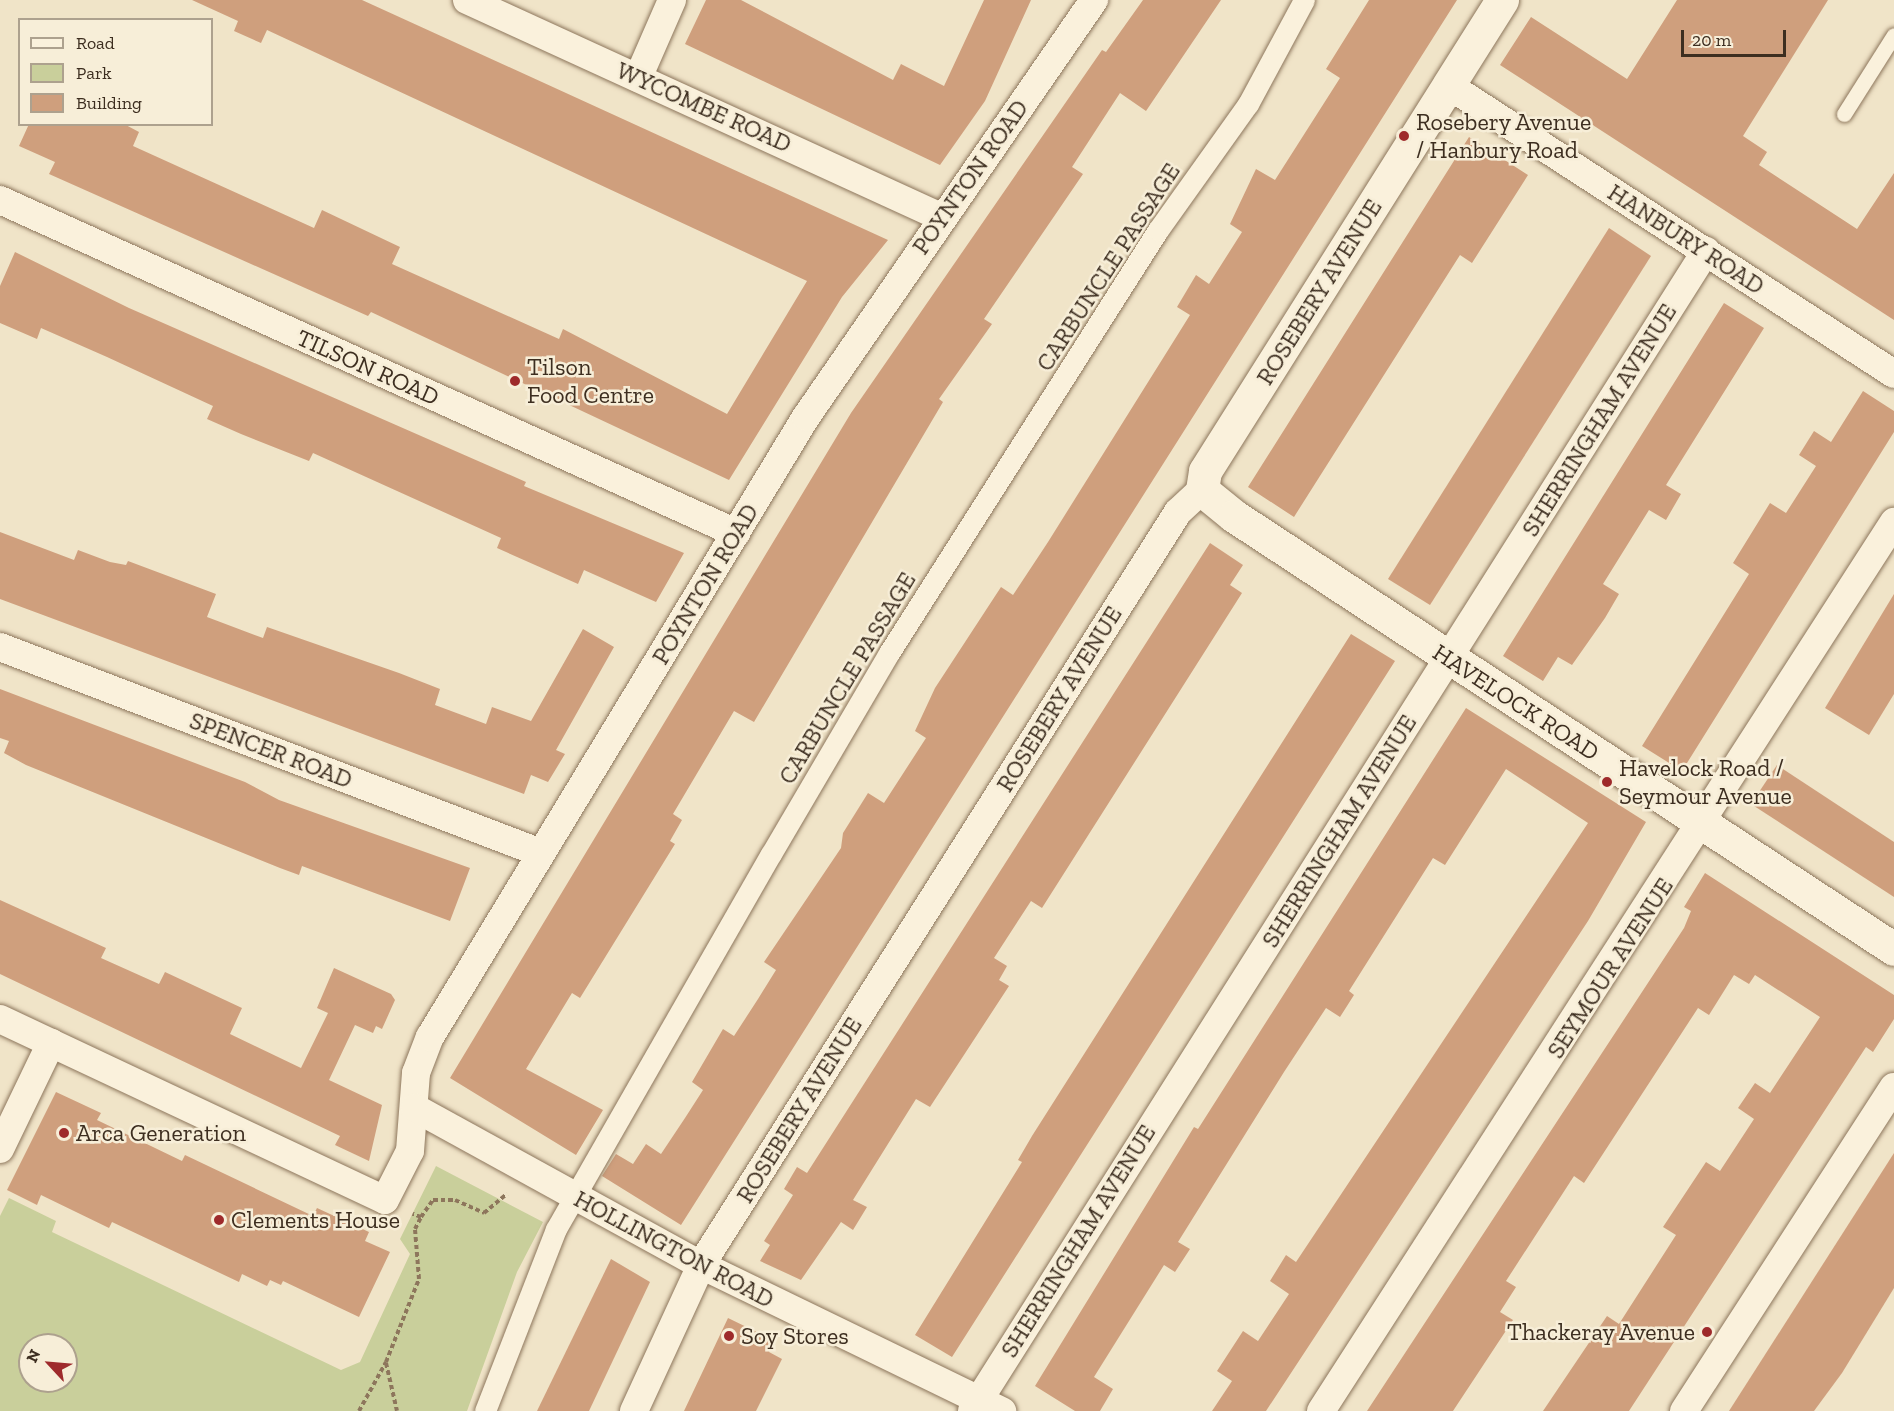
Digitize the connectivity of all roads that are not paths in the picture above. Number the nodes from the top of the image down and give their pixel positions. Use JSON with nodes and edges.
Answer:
{"nodes":[{"id":1,"x":467,"y":0,"type":"edge"},
{"id":2,"x":672,"y":0,"type":"edge"},
{"id":3,"x":1094,"y":0,"type":"edge"},
{"id":4,"x":1304,"y":0,"type":"edge"},
{"id":5,"x":1502,"y":0,"type":"edge"},
{"id":6,"x":1894,"y":35,"type":"edge"},
{"id":7,"x":638,"y":78,"type":"junction"},
{"id":8,"x":1448,"y":85,"type":"junction"},
{"id":9,"x":1844,"y":114,"type":"dead end"},
{"id":10,"x":0,"y":200,"type":"edge"},
{"id":11,"x":941,"y":217,"type":"junction"},
{"id":12,"x":1706,"y":251,"type":"junction"},
{"id":13,"x":1894,"y":374,"type":"edge"},
{"id":14,"x":1202,"y":490,"type":"junction"},
{"id":15,"x":1894,"y":522,"type":"edge"},
{"id":16,"x":736,"y":533,"type":"junction"},
{"id":17,"x":0,"y":647,"type":"edge"},
{"id":18,"x":1449,"y":658,"type":"junction"},
{"id":19,"x":1704,"y":825,"type":"junction"},
{"id":20,"x":541,"y":853,"type":"junction"},
{"id":21,"x":1894,"y":948,"type":"edge"},
{"id":22,"x":0,"y":1019,"type":"edge"},
{"id":23,"x":51,"y":1043,"type":"junction"},
{"id":24,"x":1894,"y":1087,"type":"edge"},
{"id":25,"x":415,"y":1108,"type":"junction"},
{"id":26,"x":0,"y":1149,"type":"edge"},
{"id":27,"x":575,"y":1197,"type":"junction"},
{"id":28,"x":701,"y":1265,"type":"junction"},
{"id":29,"x":984,"y":1407,"type":"edge"},
{"id":30,"x":485,"y":1411,"type":"edge"},
{"id":31,"x":634,"y":1411,"type":"edge"},
{"id":32,"x":1321,"y":1411,"type":"edge"},
{"id":33,"x":1684,"y":1411,"type":"edge"}],
"edges":[{"from":1,"to":7,"type":"street","name":"WYCOMBE ROAD"},
{"from":2,"to":7,"type":"street"},
{"from":3,"to":11,"type":"street","name":"POYNTON ROAD"},
{"from":4,"to":27,"type":"street","name":"CARBUNCLE PASSAGE"},
{"from":5,"to":8,"type":"street","name":"ROSEBERY AVENUE"},
{"from":6,"to":9,"type":"lane"},
{"from":7,"to":11,"type":"street","name":"WYCOMBE ROAD"},
{"from":8,"to":12,"type":"street","name":"HANBURY ROAD"},
{"from":8,"to":14,"type":"street","name":"ROSEBERY AVENUE"},
{"from":10,"to":16,"type":"street","name":"TILSON ROAD"},
{"from":11,"to":16,"type":"street","name":"POYNTON ROAD"},
{"from":12,"to":13,"type":"street","name":"HANBURY ROAD"},
{"from":12,"to":18,"type":"street","name":"SHERRINGHAM AVENUE"},
{"from":14,"to":18,"type":"street","name":"HAVELOCK ROAD"},
{"from":14,"to":28,"type":"street","name":"ROSEBERY AVENUE"},
{"from":15,"to":19,"type":"street","name":"SEYMOUR AVENUE"},
{"from":16,"to":20,"type":"street","name":"POYNTON ROAD"},
{"from":17,"to":20,"type":"street","name":"SPENCER ROAD"},
{"from":18,"to":19,"type":"street","name":"HAVELOCK ROAD"},
{"from":18,"to":29,"type":"street","name":"SHERRINGHAM AVENUE"},
{"from":19,"to":21,"type":"street","name":"HAVELOCK ROAD"},
{"from":19,"to":32,"type":"street","name":"SEYMOUR AVENUE"},
{"from":20,"to":25,"type":"street","name":"POYNTON ROAD"},
{"from":22,"to":23,"type":"street"},
{"from":23,"to":25,"type":"street","name":"POYNTON ROAD"},
{"from":23,"to":26,"type":"street"},
{"from":24,"to":33,"type":"street"},
{"from":25,"to":27,"type":"street","name":"HOLLINGTON ROAD"},
{"from":27,"to":28,"type":"street","name":"HOLLINGTON ROAD"},
{"from":27,"to":30,"type":"street","name":"CARBUNCLE PASSAGE"},
{"from":28,"to":29,"type":"street","name":"HOLLINGTON ROAD"},
{"from":28,"to":31,"type":"street","name":"ROSEBERY AVENUE"}]}
